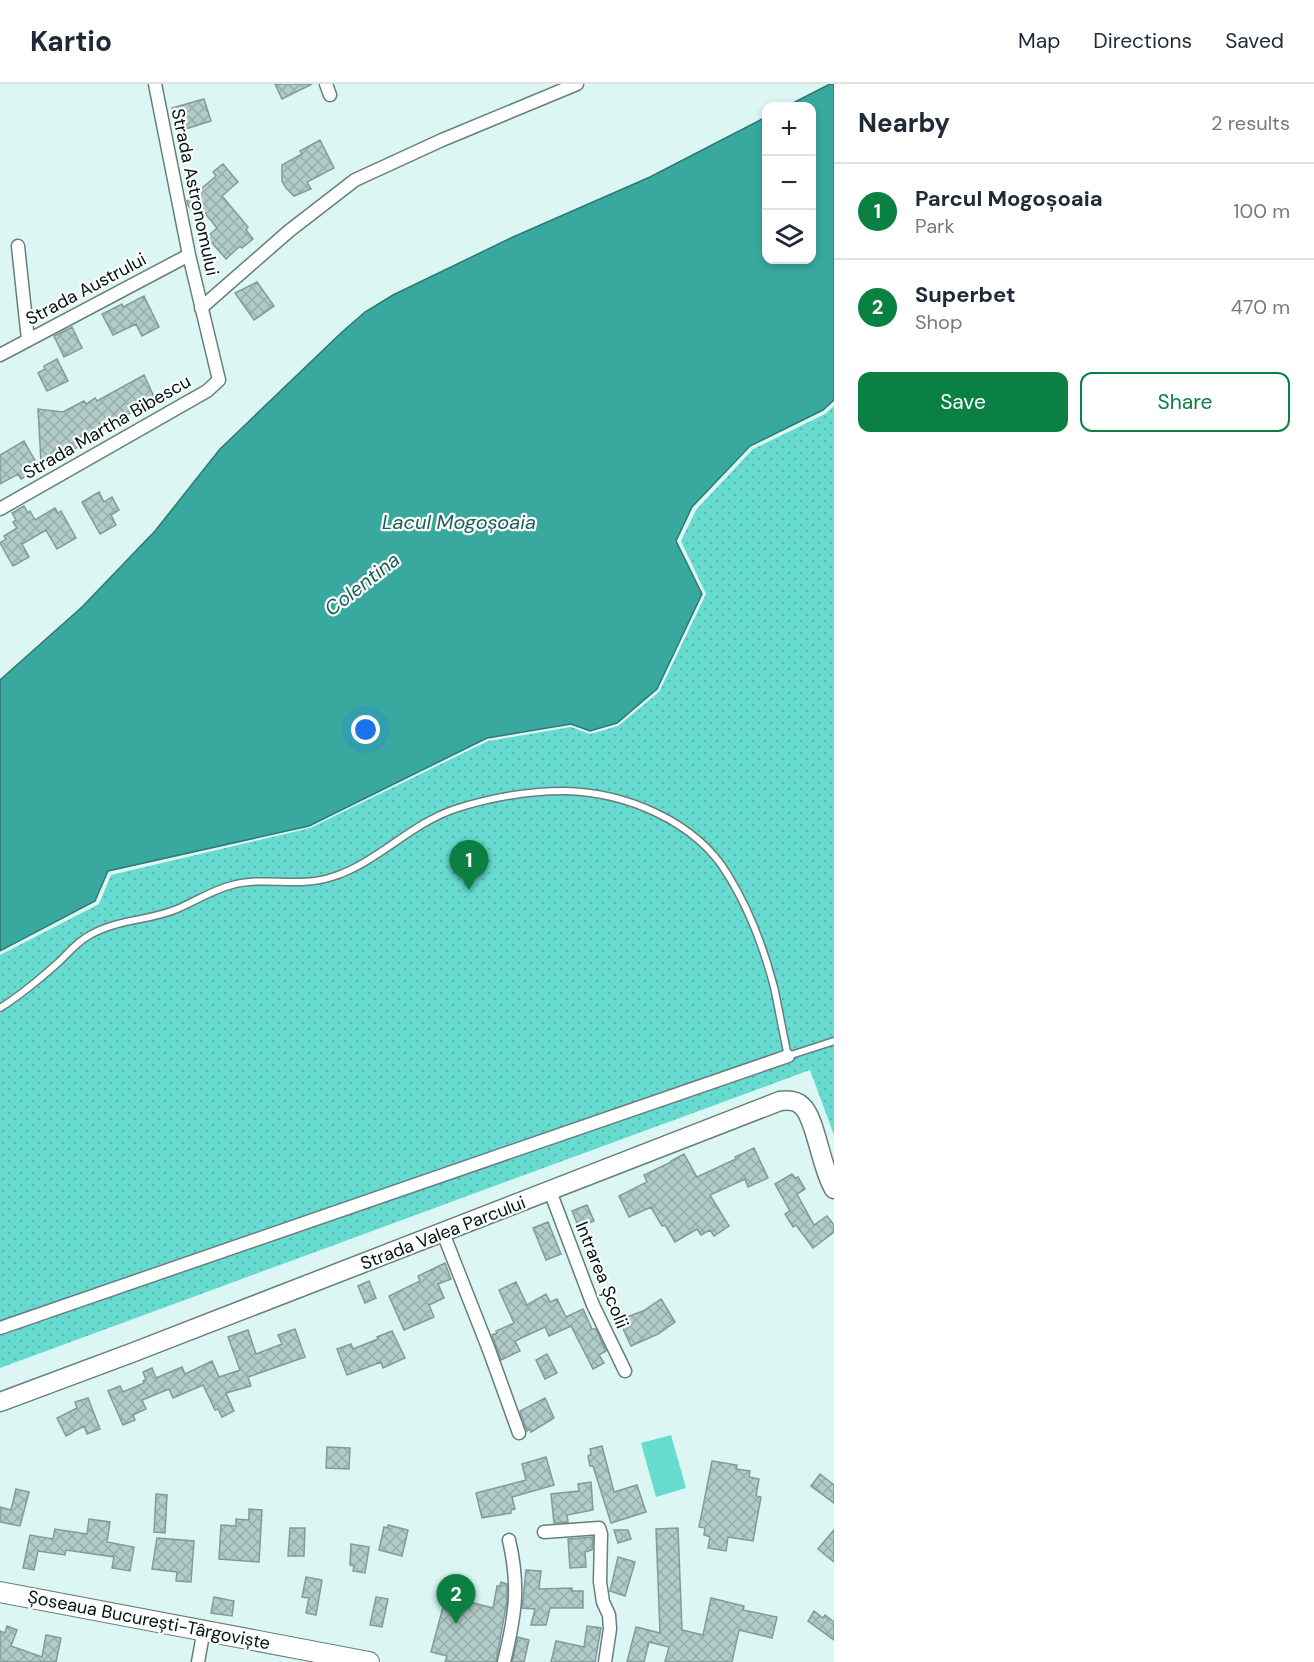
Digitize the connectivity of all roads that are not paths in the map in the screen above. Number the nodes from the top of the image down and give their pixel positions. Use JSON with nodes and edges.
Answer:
{"nodes":[{"id":1,"x":155,"y":84,"type":"edge"},
{"id":2,"x":577,"y":84,"type":"edge"},
{"id":3,"x":18,"y":246,"type":"dead end"},
{"id":4,"x":189,"y":255,"type":"junction"},
{"id":5,"x":201,"y":308,"type":"junction"},
{"id":6,"x":28,"y":340,"type":"junction"},
{"id":7,"x":0,"y":355,"type":"edge"},
{"id":8,"x":0,"y":509,"type":"edge"},
{"id":9,"x":0,"y":1008,"type":"edge"},
{"id":10,"x":834,"y":1041,"type":"edge"},
{"id":11,"x":788,"y":1056,"type":"junction"},
{"id":12,"x":834,"y":1189,"type":"edge"},
{"id":13,"x":550,"y":1191,"type":"junction"},
{"id":14,"x":443,"y":1233,"type":"junction"},
{"id":15,"x":0,"y":1328,"type":"edge"},
{"id":16,"x":625,"y":1371,"type":"dead end"},
{"id":17,"x":0,"y":1402,"type":"edge"},
{"id":18,"x":519,"y":1433,"type":"dead end"},
{"id":19,"x":544,"y":1532,"type":"dead end"},
{"id":20,"x":509,"y":1540,"type":"dead end"},
{"id":21,"x":0,"y":1592,"type":"edge"},
{"id":22,"x":204,"y":1629,"type":"junction"},
{"id":23,"x":198,"y":1662,"type":"edge"},
{"id":24,"x":366,"y":1662,"type":"edge"},
{"id":25,"x":504,"y":1662,"type":"edge"},
{"id":26,"x":604,"y":1662,"type":"edge"}],
"edges":[{"from":1,"to":4,"type":"street","name":"Strada Astronomului"},
{"from":2,"to":5,"type":"street"},
{"from":3,"to":6,"type":"street"},
{"from":4,"to":5,"type":"street","name":"Strada Astronomului"},
{"from":4,"to":6,"type":"street","name":"Strada Austrului"},
{"from":5,"to":8,"type":"street","name":"Strada Martha Bibescu"},
{"from":6,"to":7,"type":"street","name":"Strada Austrului"},
{"from":9,"to":11,"type":"lane"},
{"from":10,"to":11,"type":"lane"},
{"from":11,"to":15,"type":"street"},
{"from":12,"to":13,"type":"street","name":"Strada Valea Parcului"},
{"from":13,"to":14,"type":"street","name":"Strada Valea Parcului"},
{"from":13,"to":16,"type":"street","name":"Intrarea Școlii"},
{"from":14,"to":17,"type":"street","name":"Strada Valea Parcului"},
{"from":14,"to":18,"type":"street"},
{"from":19,"to":26,"type":"street"},
{"from":20,"to":25,"type":"street"},
{"from":21,"to":22,"type":"main road","name":"Șoseaua București-Târgoviște"},
{"from":22,"to":23,"type":"street"},
{"from":22,"to":24,"type":"main road","name":"Șoseaua București-Târgoviște"}]}
